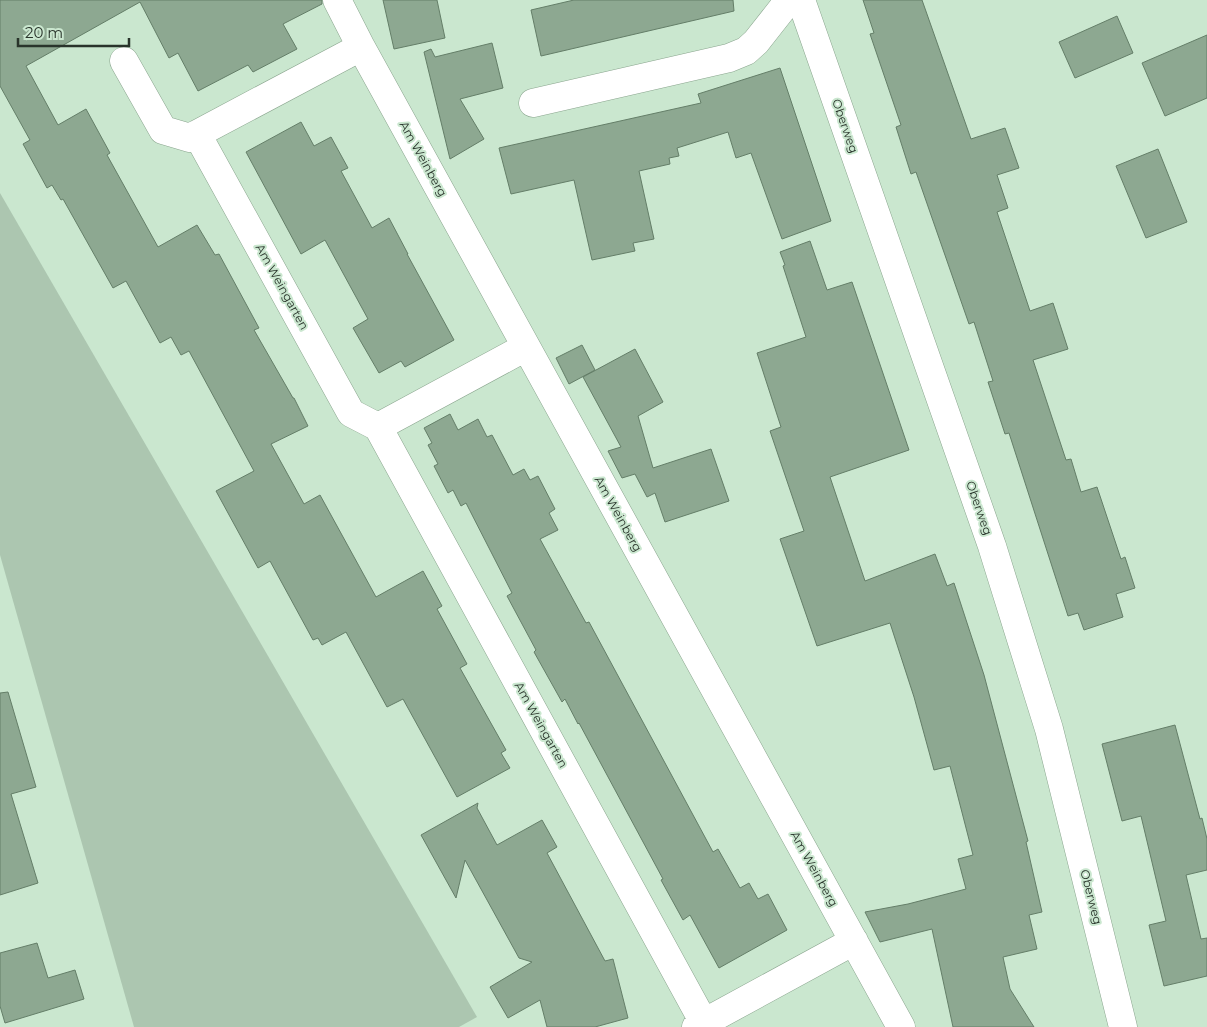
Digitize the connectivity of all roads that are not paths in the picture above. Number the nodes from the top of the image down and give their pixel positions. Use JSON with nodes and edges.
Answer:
{"nodes":[{"id":1,"x":337,"y":0,"type":"edge"},
{"id":2,"x":789,"y":0,"type":"edge"},
{"id":3,"x":801,"y":0,"type":"edge"},
{"id":4,"x":361,"y":47,"type":"junction"},
{"id":5,"x":124,"y":61,"type":"dead end"},
{"id":6,"x":533,"y":103,"type":"dead end"},
{"id":7,"x":197,"y":134,"type":"junction"},
{"id":8,"x":526,"y":347,"type":"junction"},
{"id":9,"x":378,"y":427,"type":"junction"},
{"id":10,"x":854,"y":941,"type":"junction"},
{"id":11,"x":700,"y":1025,"type":"edge"},
{"id":12,"x":901,"y":1027,"type":"edge"},
{"id":13,"x":1123,"y":1027,"type":"edge"}],
"edges":[{"from":1,"to":4,"type":"street","name":"Am Weinberg"},
{"from":2,"to":6,"type":"street"},
{"from":3,"to":13,"type":"street","name":"Oberweg"},
{"from":4,"to":7,"type":"street"},
{"from":4,"to":8,"type":"street","name":"Am Weinberg"},
{"from":5,"to":7,"type":"street"},
{"from":7,"to":9,"type":"street","name":"Am Weingarten"},
{"from":8,"to":9,"type":"street"},
{"from":8,"to":10,"type":"street","name":"Am Weinberg"},
{"from":9,"to":11,"type":"street","name":"Am Weingarten"},
{"from":10,"to":11,"type":"street","name":"Am Weingarten"},
{"from":10,"to":12,"type":"street","name":"Am Weinberg"}]}
